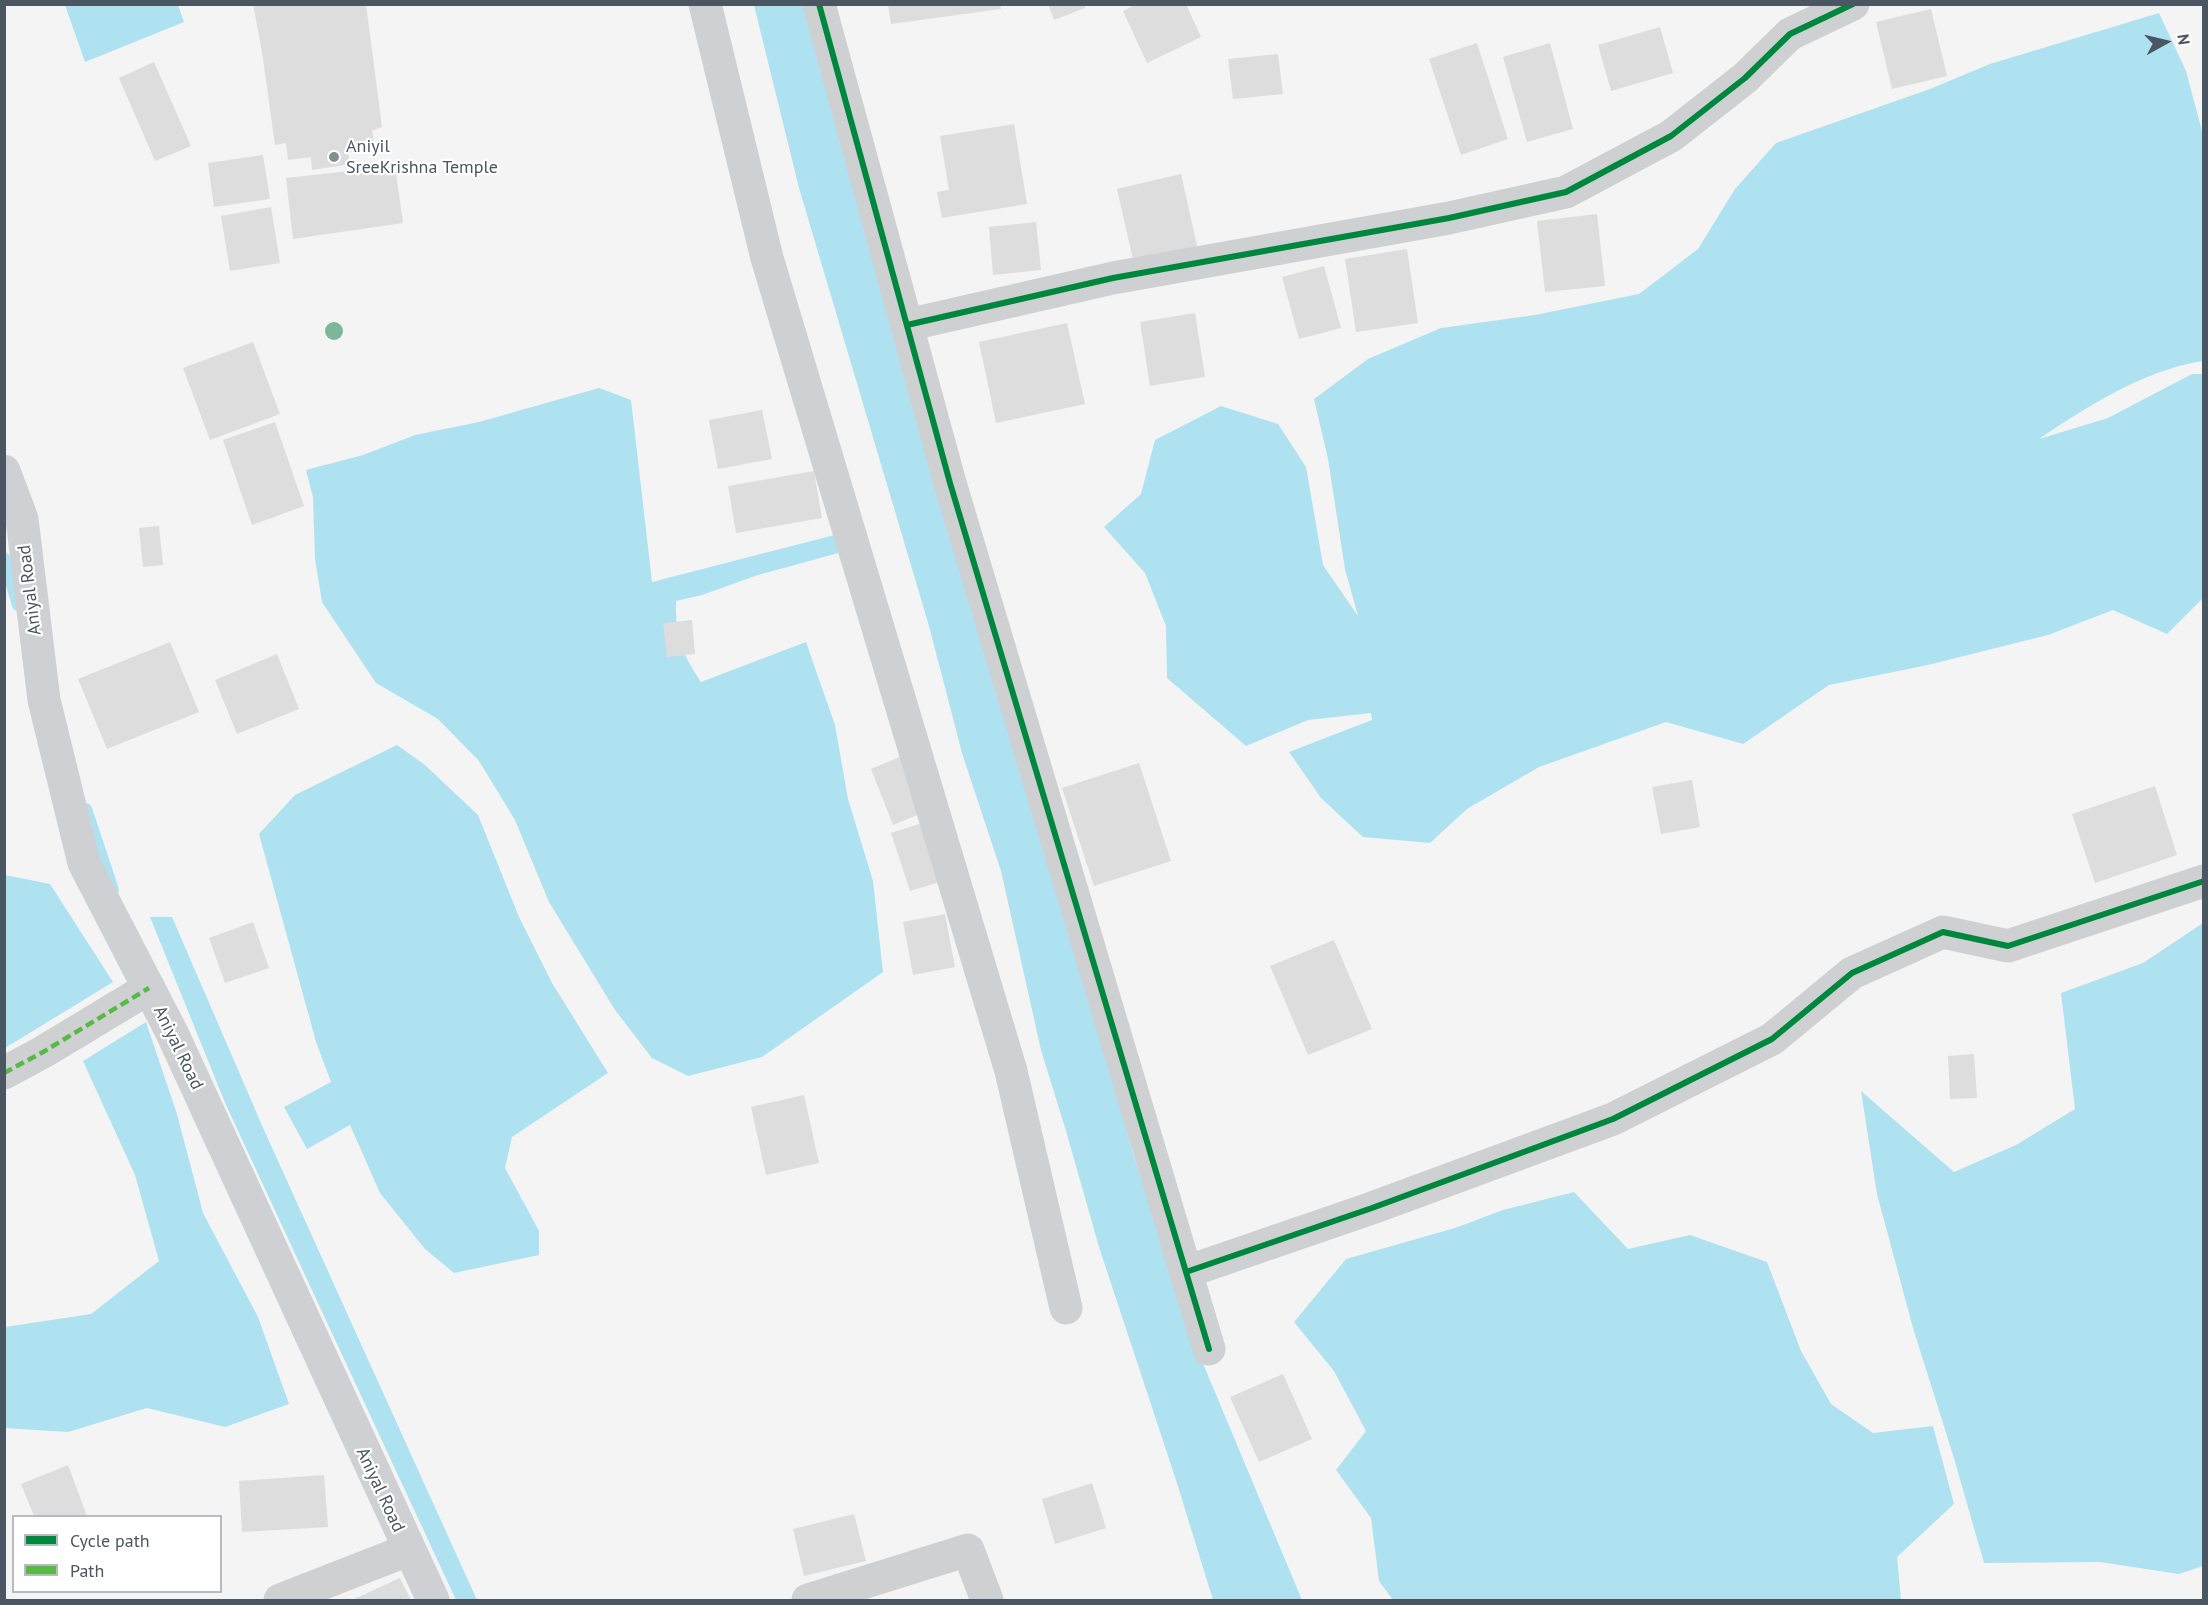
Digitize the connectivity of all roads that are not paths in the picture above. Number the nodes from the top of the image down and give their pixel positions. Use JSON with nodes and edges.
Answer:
{"nodes":[{"id":1,"x":705,"y":4,"type":"edge"},
{"id":2,"x":819,"y":4,"type":"edge"},
{"id":3,"x":1853,"y":4,"type":"edge"},
{"id":4,"x":907,"y":325,"type":"junction"},
{"id":5,"x":4,"y":471,"type":"edge"},
{"id":6,"x":2204,"y":881,"type":"edge"},
{"id":7,"x":148,"y":988,"type":"junction"},
{"id":8,"x":4,"y":1073,"type":"edge"},
{"id":9,"x":1186,"y":1272,"type":"junction"},
{"id":10,"x":1066,"y":1308,"type":"dead end"},
{"id":11,"x":1209,"y":1349,"type":"dead end"},
{"id":12,"x":408,"y":1550,"type":"junction"},
{"id":13,"x":280,"y":1600,"type":"edge"},
{"id":14,"x":433,"y":1600,"type":"edge"},
{"id":15,"x":808,"y":1600,"type":"edge"},
{"id":16,"x":987,"y":1600,"type":"edge"}],
"edges":[{"from":1,"to":10,"type":"street"},
{"from":2,"to":4,"type":"street"},
{"from":3,"to":4,"type":"street"},
{"from":4,"to":9,"type":"street"},
{"from":5,"to":7,"type":"main road","name":"Aniyal Road"},
{"from":6,"to":9,"type":"street"},
{"from":7,"to":8,"type":"street"},
{"from":7,"to":12,"type":"main road","name":"Aniyal Road"},
{"from":9,"to":11,"type":"street"},
{"from":12,"to":13,"type":"street"},
{"from":12,"to":14,"type":"main road","name":"Aniyal Road"},
{"from":15,"to":16,"type":"street"}]}
